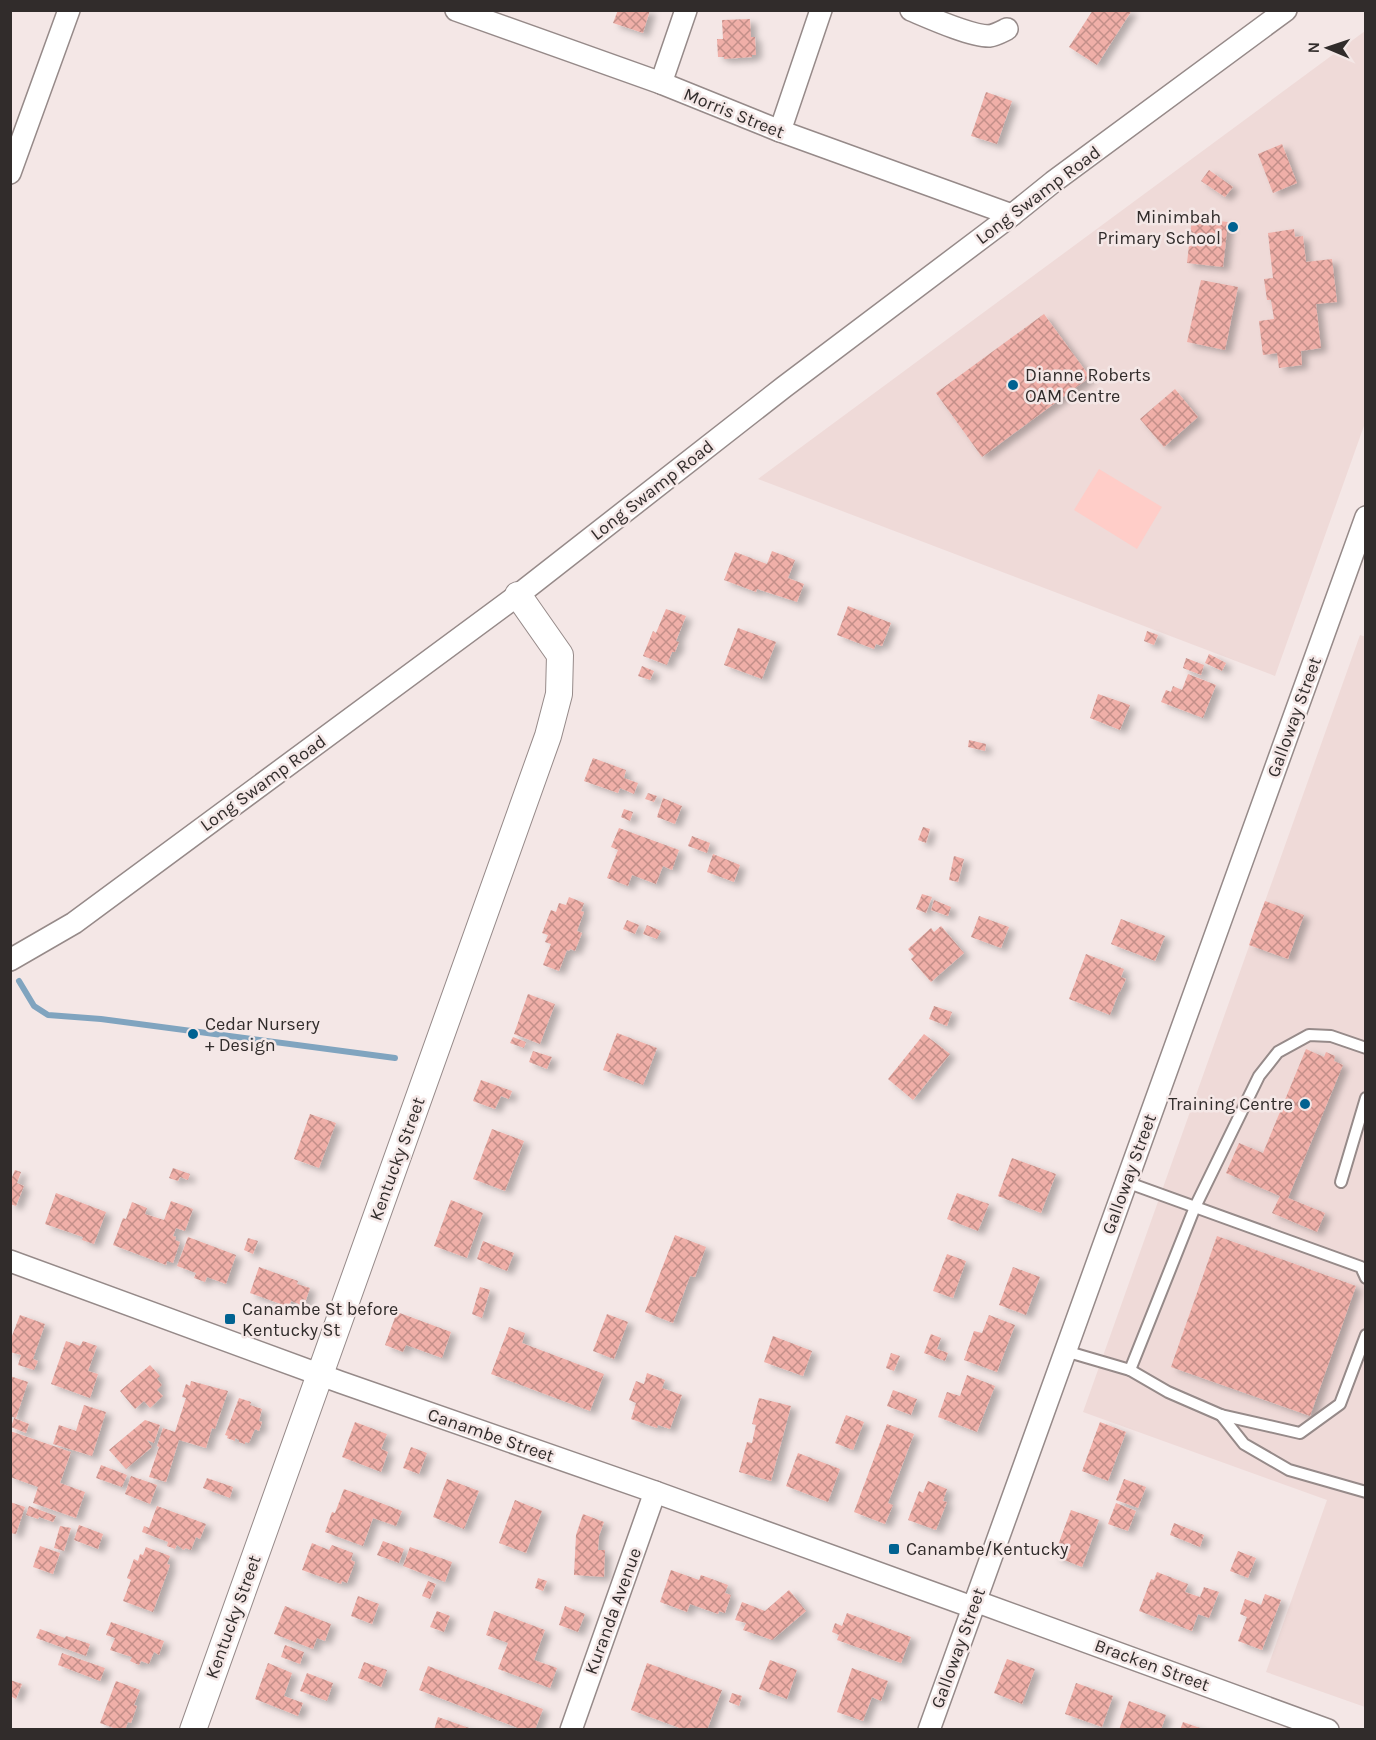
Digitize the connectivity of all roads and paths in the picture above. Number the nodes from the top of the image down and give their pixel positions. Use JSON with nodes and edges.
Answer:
{"nodes":[{"id":1,"x":69,"y":10,"type":"edge"},
{"id":2,"x":456,"y":10,"type":"edge"},
{"id":3,"x":686,"y":10,"type":"edge"},
{"id":4,"x":821,"y":10,"type":"edge"},
{"id":5,"x":910,"y":10,"type":"edge"},
{"id":6,"x":1286,"y":10,"type":"edge"},
{"id":7,"x":1007,"y":29,"type":"dead end"},
{"id":8,"x":661,"y":83,"type":"junction"},
{"id":9,"x":780,"y":131,"type":"junction"},
{"id":10,"x":10,"y":173,"type":"edge"},
{"id":11,"x":1012,"y":215,"type":"junction"},
{"id":12,"x":1365,"y":517,"type":"edge"},
{"id":13,"x":518,"y":595,"type":"junction"},
{"id":14,"x":10,"y":960,"type":"edge"},
{"id":15,"x":1365,"y":1048,"type":"edge"},
{"id":16,"x":1365,"y":1098,"type":"edge"},
{"id":17,"x":1126,"y":1182,"type":"junction"},
{"id":18,"x":1341,"y":1182,"type":"dead end"},
{"id":19,"x":1195,"y":1207,"type":"junction"},
{"id":20,"x":10,"y":1261,"type":"edge"},
{"id":21,"x":1365,"y":1278,"type":"edge"},
{"id":22,"x":1365,"y":1335,"type":"edge"},
{"id":23,"x":1065,"y":1351,"type":"junction"},
{"id":24,"x":1130,"y":1370,"type":"junction"},
{"id":25,"x":320,"y":1374,"type":"junction"},
{"id":26,"x":1221,"y":1415,"type":"junction"},
{"id":27,"x":655,"y":1492,"type":"junction"},
{"id":28,"x":1365,"y":1492,"type":"edge"},
{"id":29,"x":974,"y":1604,"type":"junction"},
{"id":30,"x":193,"y":1730,"type":"edge"},
{"id":31,"x":571,"y":1730,"type":"edge"},
{"id":32,"x":929,"y":1730,"type":"edge"},
{"id":33,"x":1328,"y":1730,"type":"edge"}],
"edges":[{"from":1,"to":10,"type":"street"},
{"from":2,"to":8,"type":"street","name":"Morris Street"},
{"from":3,"to":8,"type":"street"},
{"from":4,"to":9,"type":"street"},
{"from":5,"to":7,"type":"street"},
{"from":6,"to":11,"type":"street","name":"Long Swamp Road"},
{"from":8,"to":9,"type":"street","name":"Morris Street"},
{"from":9,"to":11,"type":"street","name":"Morris Street"},
{"from":11,"to":13,"type":"street","name":"Long Swamp Road"},
{"from":12,"to":17,"type":"street","name":"Galloway Street"},
{"from":13,"to":14,"type":"street","name":"Long Swamp Road"},
{"from":13,"to":25,"type":"street","name":"Kentucky Street"},
{"from":15,"to":19,"type":"lane"},
{"from":16,"to":18,"type":"lane"},
{"from":17,"to":19,"type":"lane"},
{"from":17,"to":23,"type":"street","name":"Galloway Street"},
{"from":19,"to":21,"type":"lane"},
{"from":19,"to":24,"type":"lane"},
{"from":20,"to":25,"type":"street","name":"Canambe Street"},
{"from":22,"to":26,"type":"lane"},
{"from":23,"to":24,"type":"lane"},
{"from":23,"to":29,"type":"street","name":"Galloway Street"},
{"from":24,"to":26,"type":"lane"},
{"from":25,"to":27,"type":"street","name":"Canambe Street"},
{"from":25,"to":30,"type":"street","name":"Kentucky Street"},
{"from":26,"to":28,"type":"lane"},
{"from":27,"to":29,"type":"street","name":"Canambe Street"},
{"from":27,"to":31,"type":"street","name":"Kuranda Avenue"},
{"from":29,"to":32,"type":"street","name":"Galloway Street"},
{"from":29,"to":33,"type":"street","name":"Bracken Street"}]}
